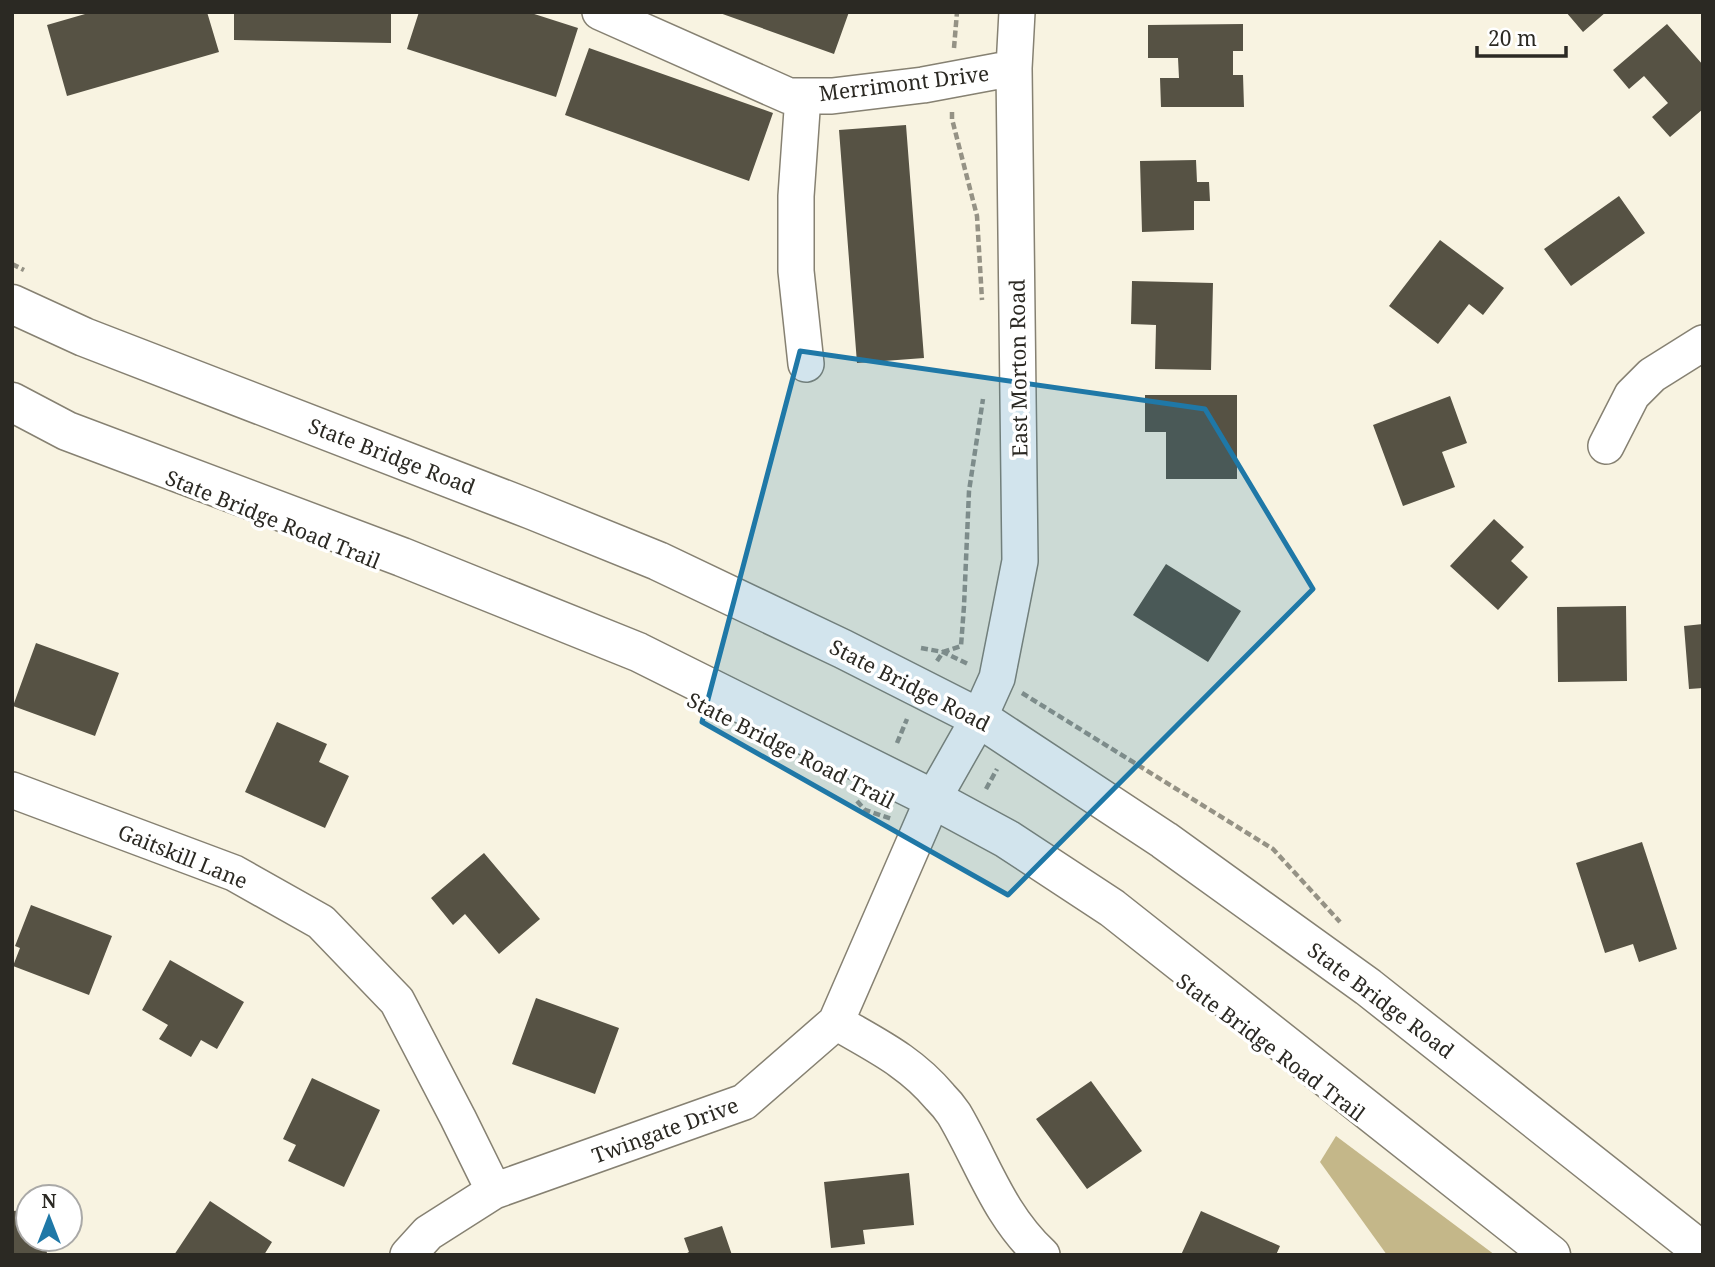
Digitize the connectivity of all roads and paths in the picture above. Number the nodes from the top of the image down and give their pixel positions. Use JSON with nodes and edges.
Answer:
{"nodes":[{"id":1,"x":600,"y":12,"type":"edge"},
{"id":2,"x":957,"y":12,"type":"edge"},
{"id":3,"x":1017,"y":12,"type":"edge"},
{"id":4,"x":1014,"y":68,"type":"junction"},
{"id":5,"x":953,"y":80,"type":"junction"},
{"id":6,"x":803,"y":96,"type":"junction"},
{"id":7,"x":12,"y":304,"type":"edge"},
{"id":8,"x":982,"y":313,"type":"dead end"},
{"id":9,"x":1703,"y":343,"type":"edge"},
{"id":10,"x":806,"y":364,"type":"dead end"},
{"id":11,"x":984,"y":396,"type":"dead end"},
{"id":12,"x":12,"y":402,"type":"edge"},
{"id":13,"x":1606,"y":446,"type":"dead end"},
{"id":14,"x":920,"y":687,"type":"junction"},
{"id":15,"x":979,"y":718,"type":"junction"},
{"id":16,"x":884,"y":775,"type":"junction"},
{"id":17,"x":12,"y":790,"type":"edge"},
{"id":18,"x":850,"y":793,"type":"dead end"},
{"id":19,"x":865,"y":810,"type":"junction"},
{"id":20,"x":927,"y":814,"type":"junction"},
{"id":21,"x":836,"y":1022,"type":"junction"},
{"id":22,"x":494,"y":1191,"type":"junction"},
{"id":23,"x":1703,"y":1252,"type":"edge"},
{"id":24,"x":408,"y":1255,"type":"edge"},
{"id":25,"x":1042,"y":1255,"type":"edge"},
{"id":26,"x":1551,"y":1255,"type":"edge"}],
"edges":[{"from":1,"to":6,"type":"street","name":"Merrimont Drive"},
{"from":2,"to":5,"type":"path"},
{"from":3,"to":4,"type":"street","name":"East Morton Road"},
{"from":4,"to":5,"type":"street","name":"Merrimont Drive"},
{"from":4,"to":15,"type":"street","name":"East Morton Road"},
{"from":5,"to":6,"type":"street","name":"Merrimont Drive"},
{"from":5,"to":8,"type":"path"},
{"from":6,"to":10,"type":"street"},
{"from":7,"to":14,"type":"highway","name":"State Bridge Road"},
{"from":9,"to":13,"type":"street"},
{"from":11,"to":14,"type":"path"},
{"from":12,"to":16,"type":"highway"},
{"from":14,"to":15,"type":"highway","name":"State Bridge Road"},
{"from":14,"to":16,"type":"path"},
{"from":15,"to":20,"type":"street","name":"Twingate Drive"},
{"from":15,"to":23,"type":"highway","name":"State Bridge Road"},
{"from":16,"to":19,"type":"path"},
{"from":16,"to":20,"type":"highway"},
{"from":17,"to":22,"type":"street","name":"Gaitskill Lane"},
{"from":18,"to":19,"type":"path","name":"State Bridge Road Trail"},
{"from":19,"to":20,"type":"path","name":"State Bridge Road Trail"},
{"from":20,"to":21,"type":"street","name":"Twingate Drive"},
{"from":20,"to":26,"type":"highway"},
{"from":21,"to":22,"type":"street","name":"Twingate Drive"},
{"from":21,"to":25,"type":"street"},
{"from":22,"to":24,"type":"street","name":"Twingate Drive"}]}
